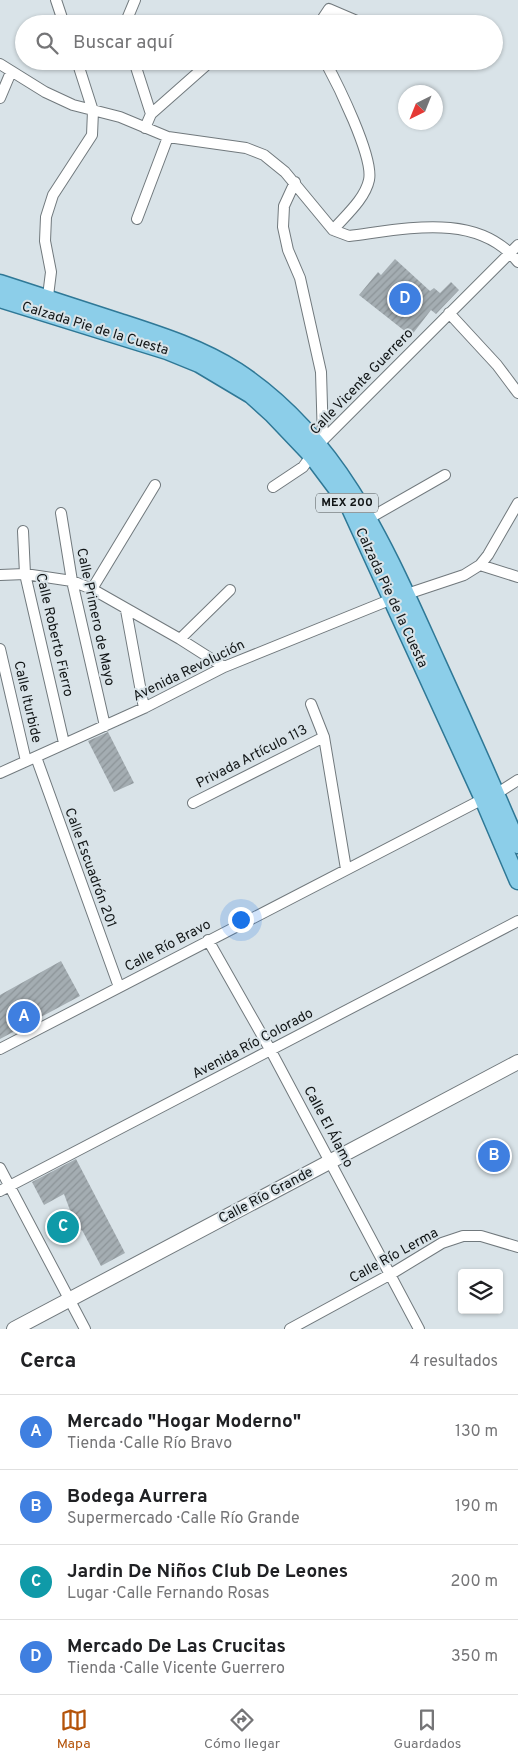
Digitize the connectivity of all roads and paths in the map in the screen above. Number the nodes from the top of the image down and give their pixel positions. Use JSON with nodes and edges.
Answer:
{"nodes":[{"id":1,"x":56,"y":0,"type":"edge"},
{"id":2,"x":135,"y":0,"type":"edge"},
{"id":3,"x":61,"y":15,"type":"edge"},
{"id":4,"x":129,"y":15,"type":"edge"},
{"id":5,"x":325,"y":15,"type":"edge"},
{"id":6,"x":343,"y":15,"type":"edge"},
{"id":7,"x":0,"y":64,"type":"edge"},
{"id":8,"x":80,"y":70,"type":"edge"},
{"id":9,"x":137,"y":70,"type":"edge"},
{"id":10,"x":201,"y":70,"type":"edge"},
{"id":11,"x":329,"y":70,"type":"edge"},
{"id":12,"x":10,"y":72,"type":"junction"},
{"id":13,"x":0,"y":98,"type":"edge"},
{"id":14,"x":93,"y":111,"type":"junction"},
{"id":15,"x":151,"y":114,"type":"junction"},
{"id":16,"x":145,"y":128,"type":"junction"},
{"id":17,"x":168,"y":137,"type":"junction"},
{"id":18,"x":295,"y":182,"type":"junction"},
{"id":19,"x":137,"y":219,"type":"dead end"},
{"id":20,"x":333,"y":230,"type":"junction"},
{"id":21,"x":514,"y":249,"type":"edge"},
{"id":22,"x":518,"y":262,"type":"edge"},
{"id":23,"x":0,"y":283,"type":"edge"},
{"id":24,"x":0,"y":299,"type":"edge"},
{"id":25,"x":46,"y":306,"type":"junction"},
{"id":26,"x":448,"y":313,"type":"junction"},
{"id":27,"x":518,"y":393,"type":"edge"},
{"id":28,"x":318,"y":447,"type":"junction"},
{"id":29,"x":445,"y":475,"type":"dead end"},
{"id":30,"x":155,"y":485,"type":"dead end"},
{"id":31,"x":273,"y":487,"type":"dead end"},
{"id":32,"x":518,"y":503,"type":"edge"},
{"id":33,"x":61,"y":513,"type":"dead end"},
{"id":34,"x":368,"y":519,"type":"junction"},
{"id":35,"x":23,"y":532,"type":"dead end"},
{"id":36,"x":480,"y":565,"type":"junction"},
{"id":37,"x":25,"y":574,"type":"junction"},
{"id":38,"x":0,"y":575,"type":"edge"},
{"id":39,"x":518,"y":577,"type":"edge"},
{"id":40,"x":72,"y":581,"type":"junction"},
{"id":41,"x":92,"y":589,"type":"junction"},
{"id":42,"x":230,"y":590,"type":"dead end"},
{"id":43,"x":399,"y":597,"type":"junction"},
{"id":44,"x":126,"y":610,"type":"junction"},
{"id":45,"x":180,"y":639,"type":"junction"},
{"id":46,"x":0,"y":649,"type":"edge"},
{"id":47,"x":224,"y":667,"type":"junction"},
{"id":48,"x":311,"y":704,"type":"dead end"},
{"id":49,"x":144,"y":708,"type":"junction"},
{"id":50,"x":105,"y":726,"type":"junction"},
{"id":51,"x":324,"y":737,"type":"junction"},
{"id":52,"x":64,"y":743,"type":"junction"},
{"id":53,"x":31,"y":759,"type":"junction"},
{"id":54,"x":0,"y":773,"type":"edge"},
{"id":55,"x":518,"y":780,"type":"edge"},
{"id":56,"x":490,"y":797,"type":"junction"},
{"id":57,"x":193,"y":803,"type":"dead end"},
{"id":58,"x":518,"y":845,"type":"edge"},
{"id":59,"x":346,"y":869,"type":"junction"},
{"id":60,"x":518,"y":881,"type":"edge"},
{"id":61,"x":518,"y":921,"type":"edge"},
{"id":62,"x":208,"y":940,"type":"junction"},
{"id":63,"x":119,"y":987,"type":"junction"},
{"id":64,"x":0,"y":1049,"type":"edge"},
{"id":65,"x":272,"y":1050,"type":"junction"},
{"id":66,"x":518,"y":1062,"type":"edge"},
{"id":67,"x":331,"y":1161,"type":"junction"},
{"id":68,"x":0,"y":1168,"type":"edge"},
{"id":69,"x":5,"y":1189,"type":"edge"},
{"id":70,"x":518,"y":1247,"type":"edge"},
{"id":71,"x":391,"y":1274,"type":"junction"},
{"id":72,"x":70,"y":1300,"type":"junction"},
{"id":73,"x":14,"y":1329,"type":"edge"},
{"id":74,"x":85,"y":1329,"type":"edge"},
{"id":75,"x":290,"y":1329,"type":"edge"},
{"id":76,"x":419,"y":1329,"type":"edge"}],
"edges":[{"from":1,"to":3,"type":"street"},
{"from":2,"to":4,"type":"street"},
{"from":5,"to":6,"type":"street"},
{"from":7,"to":12,"type":"street"},
{"from":8,"to":14,"type":"street"},
{"from":9,"to":15,"type":"street"},
{"from":10,"to":15,"type":"street"},
{"from":11,"to":20,"type":"street"},
{"from":12,"to":13,"type":"street"},
{"from":12,"to":14,"type":"street"},
{"from":14,"to":16,"type":"street"},
{"from":14,"to":25,"type":"street"},
{"from":15,"to":16,"type":"street"},
{"from":16,"to":17,"type":"street"},
{"from":17,"to":18,"type":"street"},
{"from":17,"to":19,"type":"street"},
{"from":18,"to":20,"type":"street"},
{"from":18,"to":28,"type":"street"},
{"from":20,"to":21,"type":"street"},
{"from":21,"to":22,"type":"street"},
{"from":21,"to":26,"type":"street","name":"Calle Vicente Guerrero"},
{"from":23,"to":25,"type":"main road","name":"Calzada Pie de la Cuesta","number":"MEX 200"},
{"from":24,"to":25,"type":"main road","name":"Calzada Pie de la Cuesta","number":"MEX 200"},
{"from":25,"to":28,"type":"main road","name":"Calzada Pie de la Cuesta","number":"MEX 200"},
{"from":26,"to":27,"type":"street"},
{"from":26,"to":28,"type":"street","name":"Calle Vicente Guerrero"},
{"from":28,"to":31,"type":"street","name":"Calle Vicente Guerrero"},
{"from":28,"to":34,"type":"main road","name":"Calzada Pie de la Cuesta","number":"MEX 200"},
{"from":28,"to":43,"type":"main road","name":"Calzada Pie de la Cuesta","number":"MEX 200"},
{"from":29,"to":34,"type":"street"},
{"from":30,"to":41,"type":"street"},
{"from":32,"to":36,"type":"street"},
{"from":33,"to":40,"type":"street","name":"Calle Primero de Mayo"},
{"from":34,"to":43,"type":"main road","name":"Calzada Pie de la Cuesta","number":"MEX 200"},
{"from":35,"to":37,"type":"street","name":"Calle Roberto Fierro"},
{"from":36,"to":39,"type":"street"},
{"from":36,"to":43,"type":"street","name":"Avenida Revolución"},
{"from":37,"to":38,"type":"street"},
{"from":37,"to":40,"type":"street"},
{"from":37,"to":52,"type":"street","name":"Calle Roberto Fierro"},
{"from":40,"to":41,"type":"street"},
{"from":40,"to":50,"type":"street","name":"Calle Primero de Mayo"},
{"from":41,"to":44,"type":"street"},
{"from":42,"to":45,"type":"street"},
{"from":43,"to":47,"type":"street","name":"Avenida Revolución"},
{"from":43,"to":56,"type":"main road","name":"Calzada Pie de la Cuesta","number":"MEX 200"},
{"from":44,"to":45,"type":"street"},
{"from":44,"to":49,"type":"street"},
{"from":45,"to":47,"type":"street"},
{"from":46,"to":53,"type":"street","name":"Calle Iturbide"},
{"from":47,"to":49,"type":"street","name":"Avenida Revolución"},
{"from":48,"to":51,"type":"street"},
{"from":49,"to":50,"type":"street","name":"Avenida Revolución"},
{"from":50,"to":52,"type":"street","name":"Avenida Revolución"},
{"from":51,"to":57,"type":"street","name":"Privada Artículo 113"},
{"from":51,"to":59,"type":"street"},
{"from":52,"to":53,"type":"street","name":"Avenida Revolución"},
{"from":53,"to":54,"type":"street","name":"Avenida Revolución"},
{"from":53,"to":63,"type":"street","name":"Calle Escuadrón 201"},
{"from":55,"to":56,"type":"street","name":"Calle Río Bravo"},
{"from":56,"to":58,"type":"main road","name":"Calzada Pie de la Cuesta","number":"MEX 200"},
{"from":56,"to":59,"type":"street","name":"Calle Río Bravo"},
{"from":56,"to":60,"type":"main road","name":"Calzada Pie de la Cuesta","number":"MEX 200"},
{"from":59,"to":62,"type":"street","name":"Calle Río Bravo"},
{"from":61,"to":65,"type":"street","name":"Avenida Río Colorado"},
{"from":62,"to":63,"type":"street","name":"Calle Río Bravo"},
{"from":62,"to":65,"type":"street","name":"Calle El Álamo"},
{"from":63,"to":64,"type":"street","name":"Calle Río Bravo"},
{"from":65,"to":67,"type":"street","name":"Calle El Álamo"},
{"from":65,"to":69,"type":"street","name":"Avenida Río Colorado"},
{"from":66,"to":67,"type":"street","name":"Calle Río Grande"},
{"from":67,"to":71,"type":"street","name":"Calle El Álamo"},
{"from":67,"to":72,"type":"street","name":"Calle Río Grande"},
{"from":68,"to":69,"type":"street"},
{"from":69,"to":72,"type":"street"},
{"from":70,"to":71,"type":"street","name":"Calle Río Lerma"},
{"from":71,"to":75,"type":"street","name":"Calle Río Lerma"},
{"from":71,"to":76,"type":"street","name":"Calle El Álamo"},
{"from":72,"to":73,"type":"street","name":"Calle Río Grande"},
{"from":72,"to":74,"type":"street"}]}
